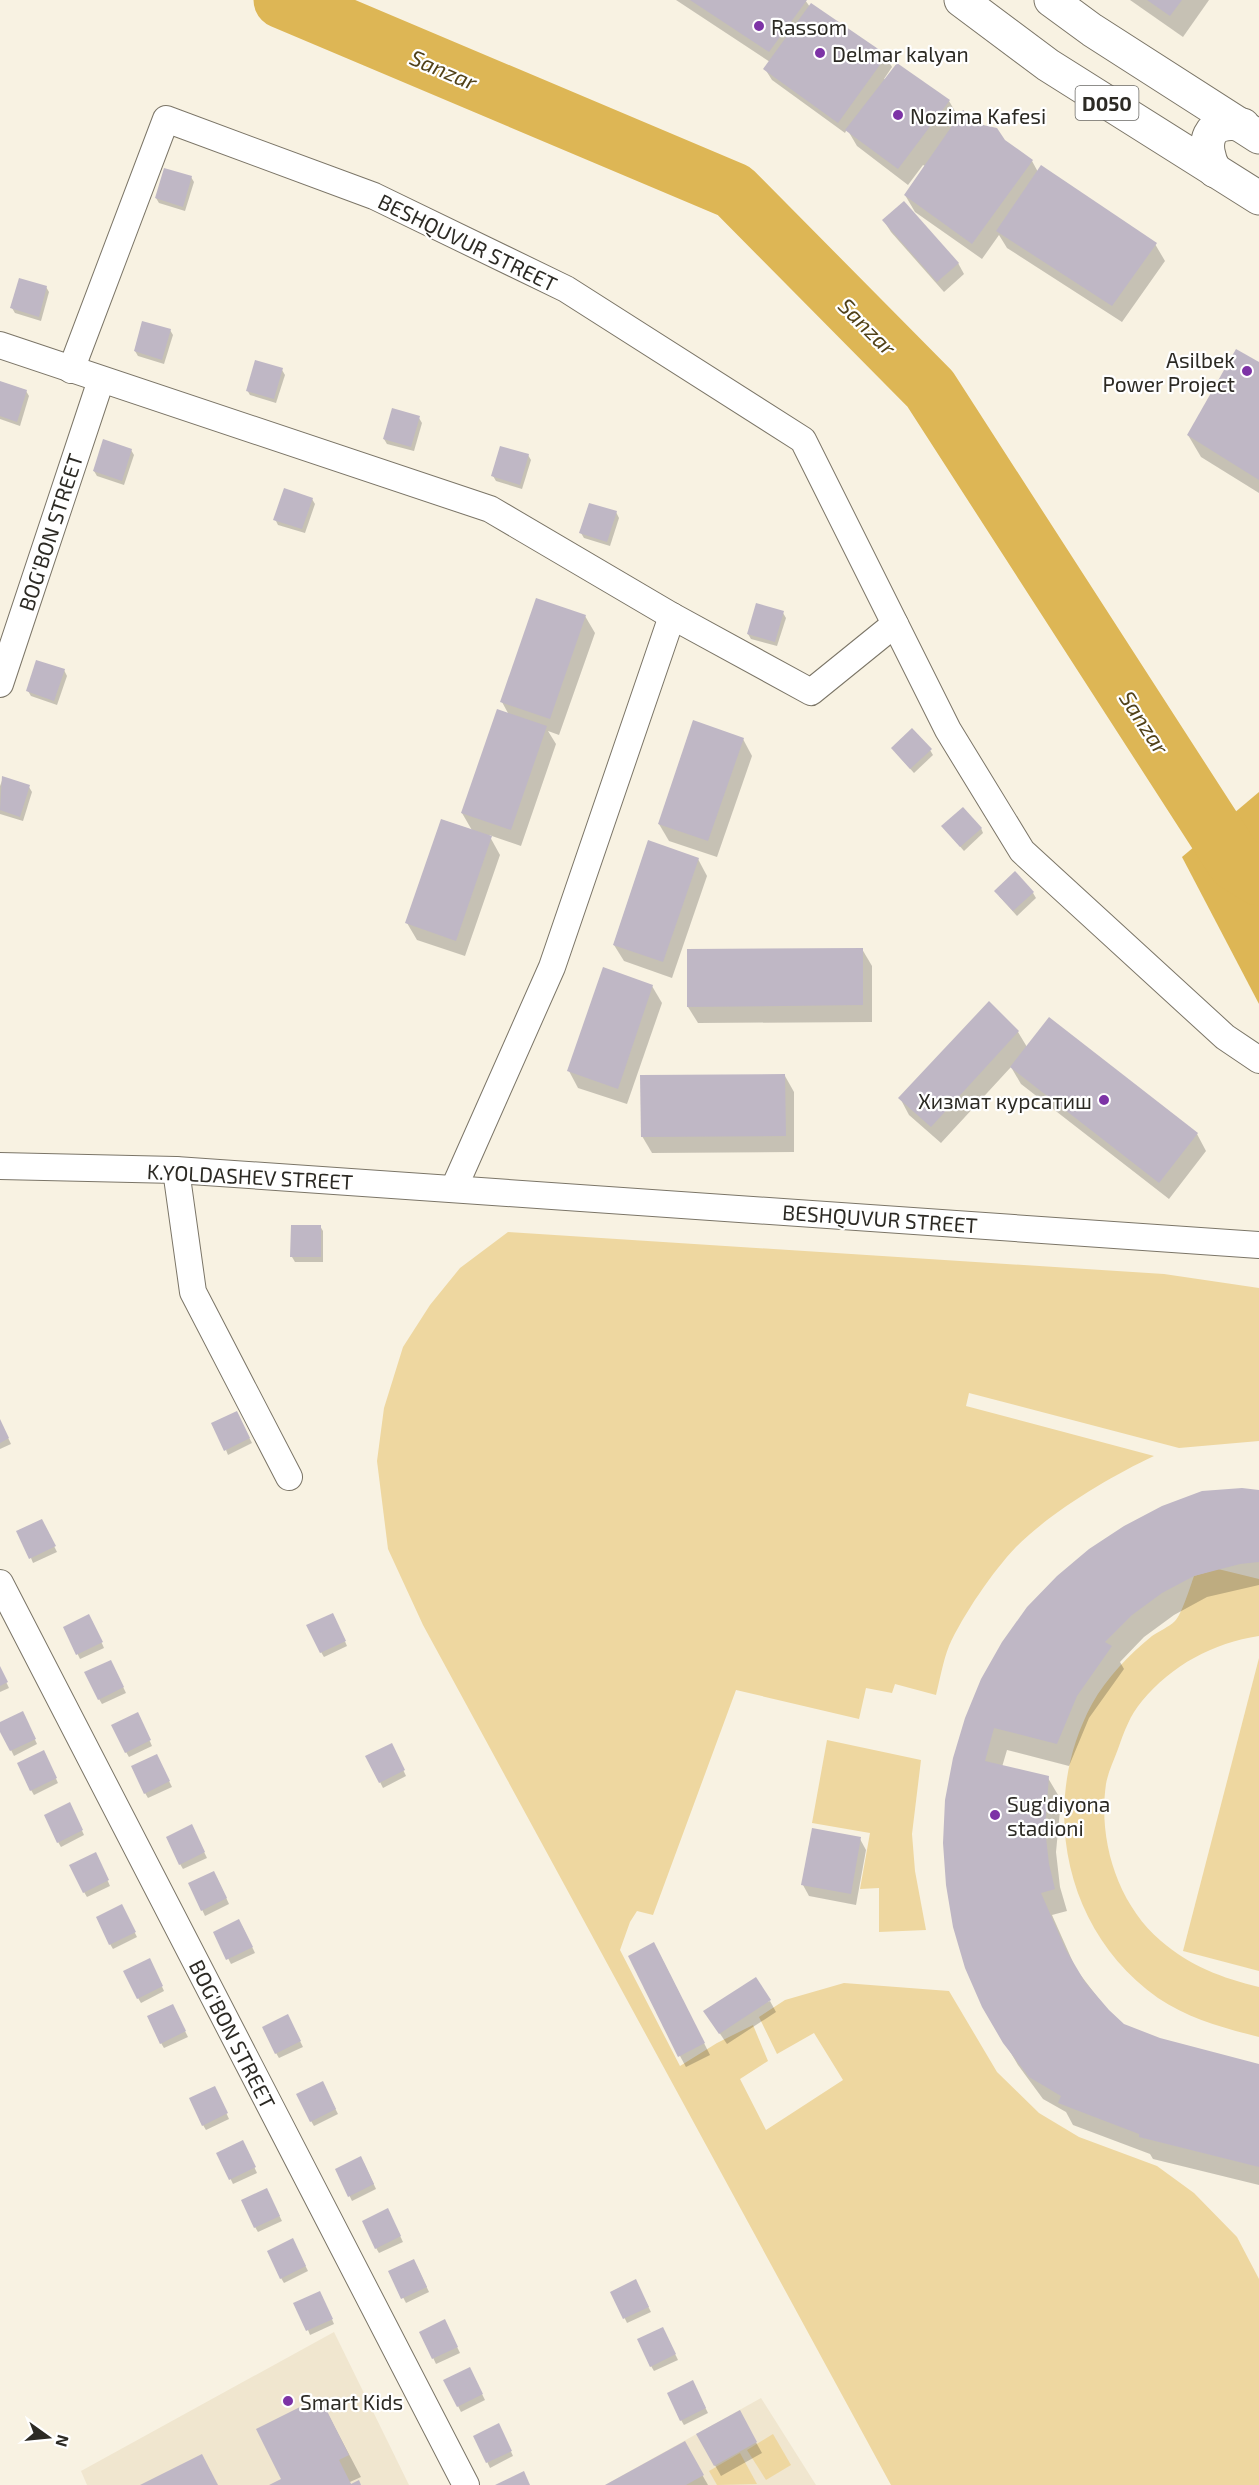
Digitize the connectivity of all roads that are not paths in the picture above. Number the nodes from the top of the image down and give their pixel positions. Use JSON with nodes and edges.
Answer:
{"nodes":[{"id":1,"x":961,"y":0,"type":"edge"},
{"id":2,"x":1051,"y":0,"type":"edge"},
{"id":3,"x":1251,"y":131,"type":"edge"},
{"id":4,"x":1215,"y":171,"type":"junction"},
{"id":5,"x":1259,"y":198,"type":"edge"},
{"id":6,"x":0,"y":345,"type":"edge"},
{"id":7,"x":71,"y":370,"type":"junction"},
{"id":8,"x":101,"y":380,"type":"junction"},
{"id":9,"x":672,"y":616,"type":"junction"},
{"id":10,"x":895,"y":624,"type":"junction"},
{"id":11,"x":0,"y":684,"type":"edge"},
{"id":12,"x":1259,"y":1060,"type":"edge"},
{"id":13,"x":0,"y":1166,"type":"edge"},
{"id":14,"x":176,"y":1170,"type":"junction"},
{"id":15,"x":454,"y":1188,"type":"junction"},
{"id":16,"x":500,"y":1191,"type":"joint"},
{"id":17,"x":1259,"y":1245,"type":"edge"},
{"id":18,"x":290,"y":1477,"type":"dead end"},
{"id":19,"x":0,"y":1583,"type":"edge"},
{"id":20,"x":466,"y":2485,"type":"edge"}],
"edges":[{"from":1,"to":4,"type":"main road","number":"D050"},
{"from":2,"to":3,"type":"main road","number":"D050"},
{"from":3,"to":4,"type":"main road"},
{"from":4,"to":5,"type":"main road","number":"D050"},
{"from":6,"to":7,"type":"street"},
{"from":7,"to":8,"type":"street"},
{"from":7,"to":10,"type":"street","name":"BESHQUVUR STREET"},
{"from":8,"to":9,"type":"street"},
{"from":8,"to":11,"type":"street","name":"BOG'BON STREET"},
{"from":9,"to":10,"type":"street"},
{"from":9,"to":15,"type":"street"},
{"from":10,"to":12,"type":"street","name":"BESHQUVUR STREET"},
{"from":13,"to":14,"type":"street","name":"K.YOLDASHEV STREET"},
{"from":14,"to":15,"type":"street","name":"K.YOLDASHEV STREET"},
{"from":14,"to":18,"type":"street"},
{"from":15,"to":16,"type":"street","name":"K.YOLDASHEV STREET"},
{"from":16,"to":17,"type":"street","name":"BESHQUVUR STREET"},
{"from":19,"to":20,"type":"street","name":"BOG'BON STREET"}]}
